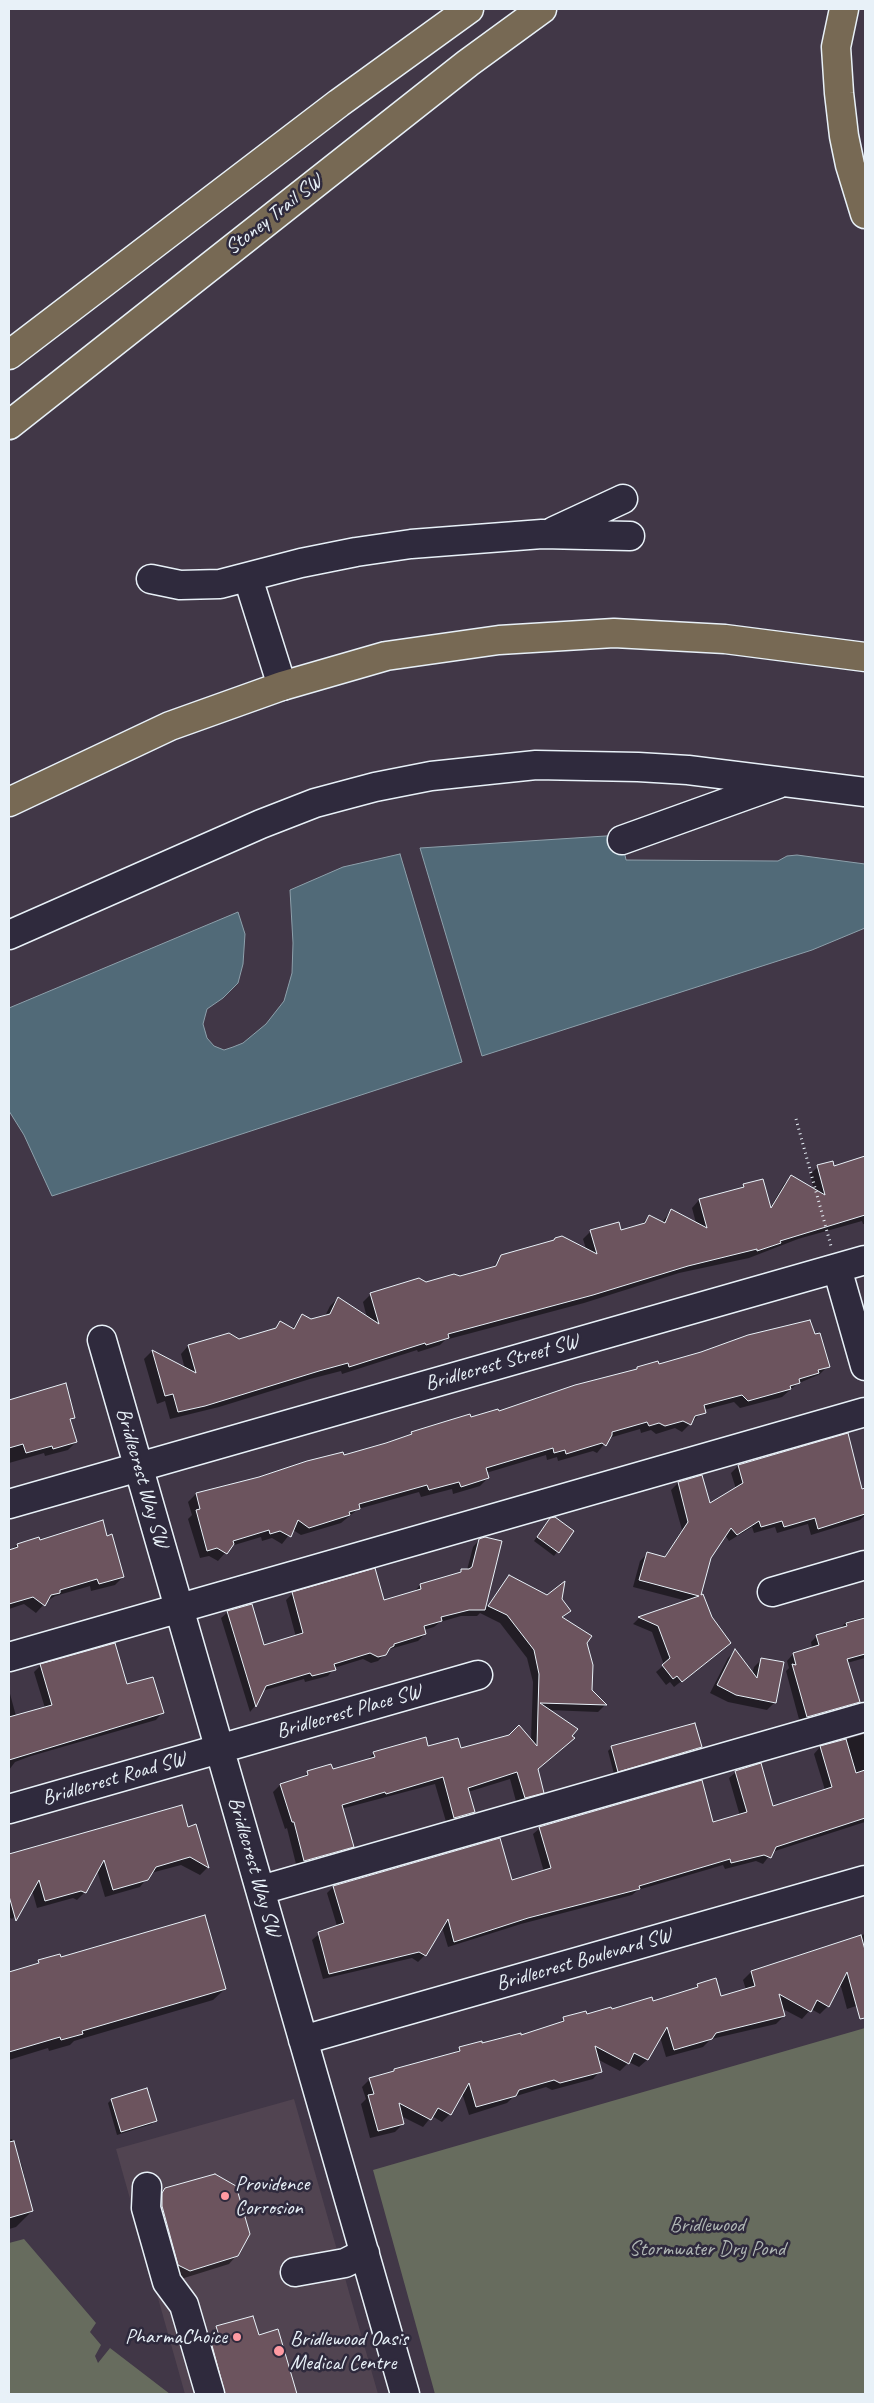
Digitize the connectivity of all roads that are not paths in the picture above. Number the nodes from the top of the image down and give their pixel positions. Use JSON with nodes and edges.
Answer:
{"nodes":[{"id":1,"x":469,"y":9,"type":"edge"},
{"id":2,"x":542,"y":9,"type":"edge"},
{"id":3,"x":844,"y":9,"type":"edge"},
{"id":4,"x":865,"y":214,"type":"edge"},
{"id":5,"x":9,"y":355,"type":"edge"},
{"id":6,"x":9,"y":425,"type":"edge"},
{"id":7,"x":623,"y":499,"type":"dead end"},
{"id":8,"x":548,"y":534,"type":"junction"},
{"id":9,"x":630,"y":536,"type":"dead end"},
{"id":10,"x":151,"y":578,"type":"dead end"},
{"id":11,"x":248,"y":578,"type":"junction"},
{"id":12,"x":865,"y":657,"type":"edge"},
{"id":13,"x":282,"y":686,"type":"junction"},
{"id":14,"x":784,"y":782,"type":"junction"},
{"id":15,"x":865,"y":792,"type":"edge"},
{"id":16,"x":9,"y":802,"type":"edge"},
{"id":17,"x":622,"y":840,"type":"dead end"},
{"id":18,"x":9,"y":935,"type":"edge"},
{"id":19,"x":865,"y":1260,"type":"edge"},
{"id":20,"x":837,"y":1268,"type":"junction"},
{"id":21,"x":102,"y":1340,"type":"dead end"},
{"id":22,"x":865,"y":1366,"type":"edge"},
{"id":23,"x":865,"y":1412,"type":"edge"},
{"id":24,"x":139,"y":1467,"type":"junction"},
{"id":25,"x":9,"y":1504,"type":"edge"},
{"id":26,"x":865,"y":1565,"type":"edge"},
{"id":27,"x":772,"y":1592,"type":"dead end"},
{"id":28,"x":179,"y":1608,"type":"junction"},
{"id":29,"x":9,"y":1657,"type":"edge"},
{"id":30,"x":478,"y":1675,"type":"dead end"},
{"id":31,"x":865,"y":1717,"type":"edge"},
{"id":32,"x":220,"y":1749,"type":"junction"},
{"id":33,"x":9,"y":1809,"type":"edge"},
{"id":34,"x":865,"y":1880,"type":"edge"},
{"id":35,"x":261,"y":1890,"type":"junction"},
{"id":36,"x":303,"y":2040,"type":"junction"},
{"id":37,"x":148,"y":2187,"type":"dead end"},
{"id":38,"x":365,"y":2253,"type":"junction"},
{"id":39,"x":295,"y":2272,"type":"dead end"},
{"id":40,"x":210,"y":2394,"type":"edge"},
{"id":41,"x":405,"y":2394,"type":"edge"}],
"edges":[{"from":1,"to":5,"type":"highway"},
{"from":2,"to":6,"type":"highway","name":"Stoney Trail SW"},
{"from":3,"to":4,"type":"highway"},
{"from":7,"to":8,"type":"street"},
{"from":8,"to":9,"type":"street"},
{"from":8,"to":11,"type":"street"},
{"from":10,"to":11,"type":"street"},
{"from":11,"to":13,"type":"street"},
{"from":12,"to":13,"type":"highway"},
{"from":13,"to":16,"type":"highway"},
{"from":14,"to":15,"type":"street"},
{"from":14,"to":17,"type":"street"},
{"from":14,"to":18,"type":"street"},
{"from":19,"to":20,"type":"street","name":"Bridlecrest Street SW"},
{"from":20,"to":22,"type":"street"},
{"from":20,"to":24,"type":"street","name":"Bridlecrest Street SW"},
{"from":21,"to":24,"type":"street","name":"Bridlecrest Way SW"},
{"from":23,"to":28,"type":"street"},
{"from":24,"to":25,"type":"street","name":"Bridlecrest Street SW"},
{"from":24,"to":28,"type":"street","name":"Bridlecrest Way SW"},
{"from":26,"to":27,"type":"street"},
{"from":28,"to":29,"type":"street"},
{"from":28,"to":32,"type":"street","name":"Bridlecrest Way SW"},
{"from":30,"to":32,"type":"street","name":"Bridlecrest Place SW"},
{"from":31,"to":35,"type":"street"},
{"from":32,"to":33,"type":"street","name":"Bridlecrest Road SW"},
{"from":32,"to":35,"type":"street","name":"Bridlecrest Way SW"},
{"from":34,"to":36,"type":"street","name":"Bridlecrest Boulevard SW"},
{"from":35,"to":36,"type":"street","name":"Bridlecrest Way SW"},
{"from":36,"to":38,"type":"street","name":"Bridlecrest Way SW"},
{"from":37,"to":40,"type":"street"},
{"from":38,"to":39,"type":"street"},
{"from":38,"to":41,"type":"street","name":"Bridlecrest Way SW"}]}
